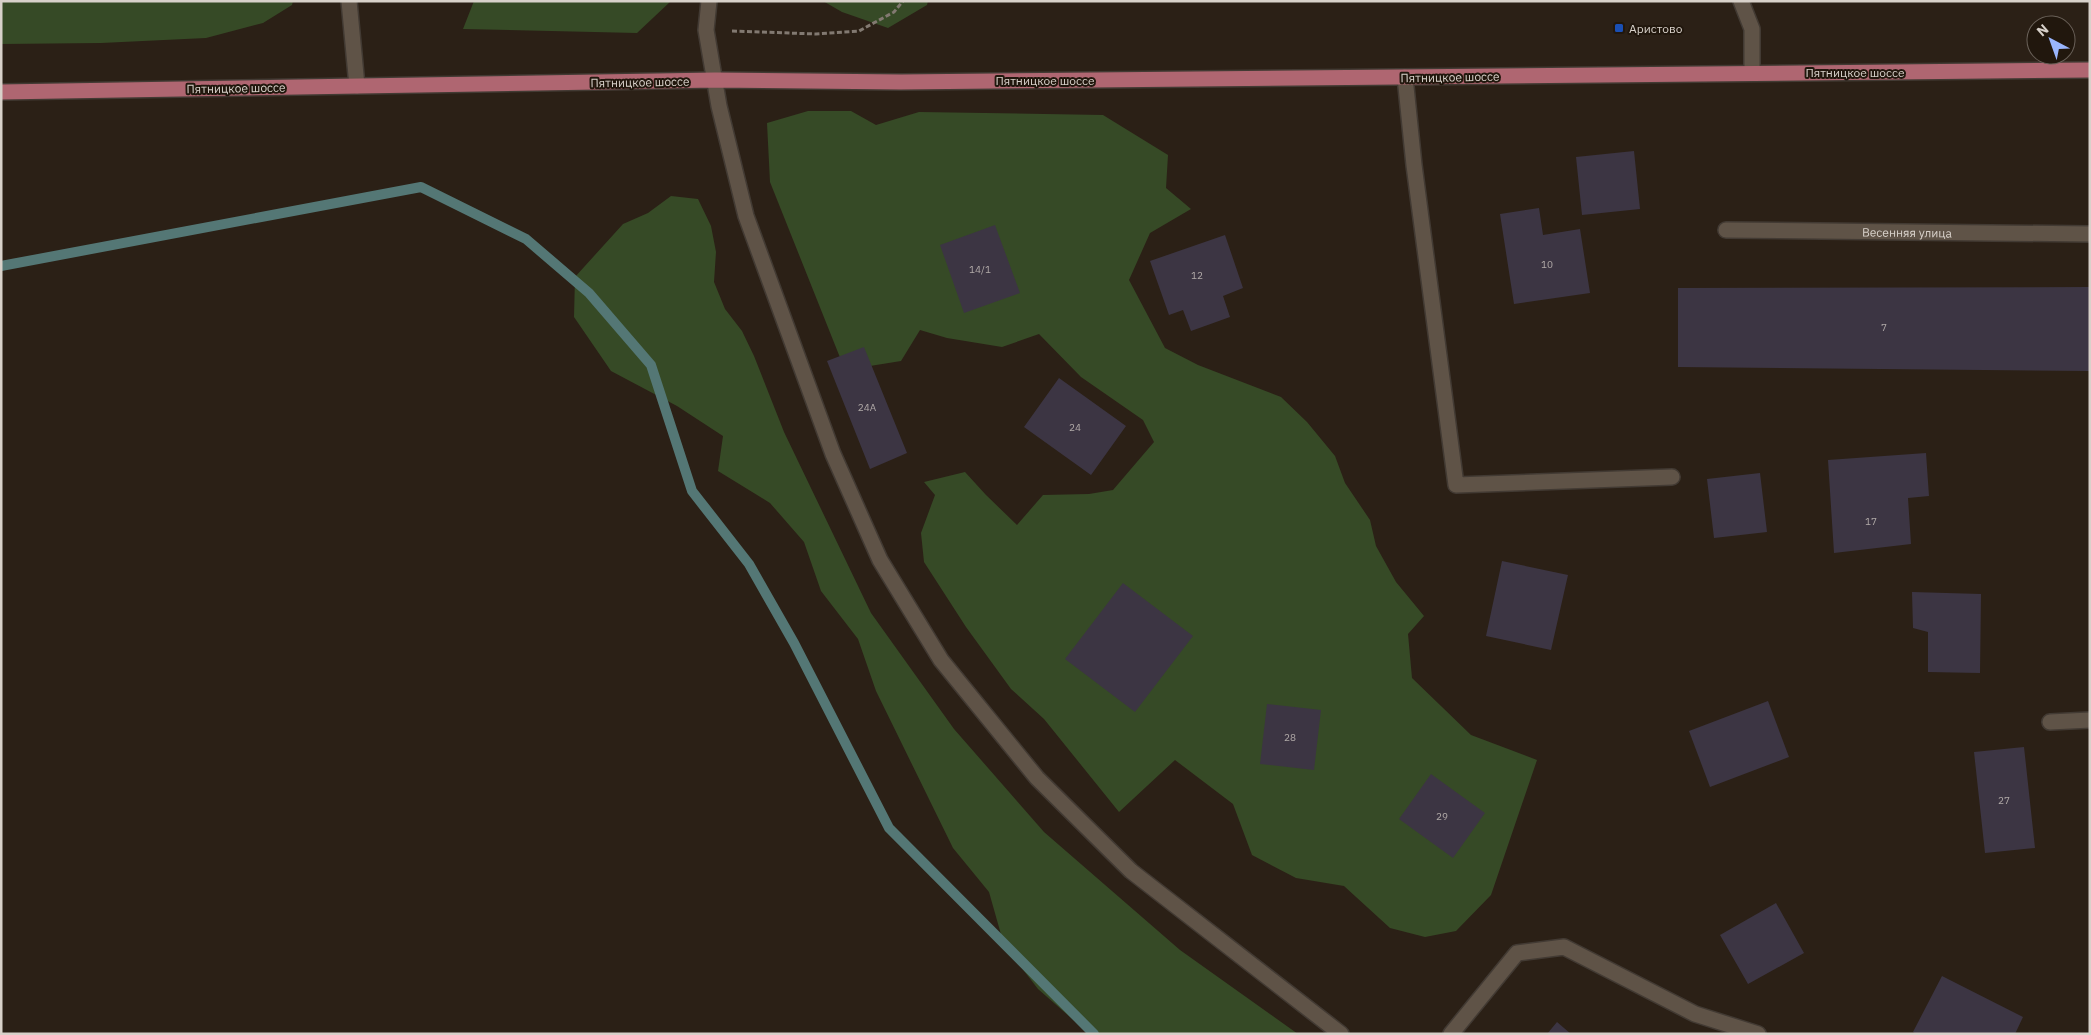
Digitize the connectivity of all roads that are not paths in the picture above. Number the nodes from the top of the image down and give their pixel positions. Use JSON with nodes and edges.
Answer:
{"nodes":[{"id":1,"x":349,"y":1,"type":"edge"},
{"id":2,"x":708,"y":1,"type":"edge"},
{"id":3,"x":1741,"y":1,"type":"edge"},
{"id":4,"x":2090,"y":70,"type":"edge"},
{"id":5,"x":1752,"y":72,"type":"junction"},
{"id":6,"x":1405,"y":77,"type":"junction"},
{"id":7,"x":715,"y":80,"type":"junction"},
{"id":8,"x":356,"y":86,"type":"junction"},
{"id":9,"x":1,"y":92,"type":"edge"},
{"id":10,"x":1726,"y":230,"type":"dead end"},
{"id":11,"x":2090,"y":234,"type":"edge"},
{"id":12,"x":1672,"y":478,"type":"dead end"},
{"id":13,"x":2090,"y":720,"type":"edge"},
{"id":14,"x":2050,"y":722,"type":"dead end"},
{"id":15,"x":1341,"y":1034,"type":"edge"},
{"id":16,"x":1451,"y":1034,"type":"edge"},
{"id":17,"x":1758,"y":1034,"type":"edge"}],
"edges":[{"from":1,"to":8,"type":"street"},
{"from":2,"to":7,"type":"street"},
{"from":3,"to":5,"type":"street"},
{"from":4,"to":5,"type":"main road","name":"Пятницкое шоссе"},
{"from":5,"to":6,"type":"main road","name":"Пятницкое шоссе"},
{"from":6,"to":7,"type":"main road","name":"Пятницкое шоссе"},
{"from":6,"to":12,"type":"street"},
{"from":7,"to":8,"type":"main road","name":"Пятницкое шоссе"},
{"from":7,"to":15,"type":"street"},
{"from":8,"to":9,"type":"main road","name":"Пятницкое шоссе"},
{"from":10,"to":11,"type":"street","name":"Весенняя улица"},
{"from":13,"to":14,"type":"street"},
{"from":16,"to":17,"type":"street"}]}
